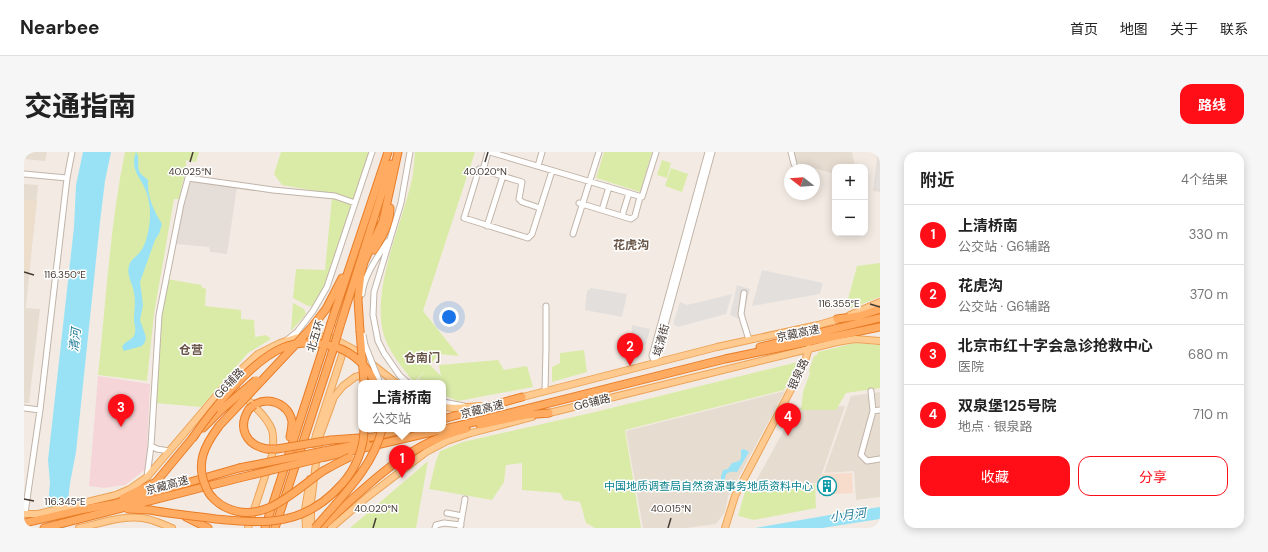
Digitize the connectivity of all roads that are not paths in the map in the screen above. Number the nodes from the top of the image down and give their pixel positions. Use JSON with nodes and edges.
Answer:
{"nodes":[{"id":1,"x":72,"y":152,"type":"edge"},
{"id":2,"x":372,"y":152,"type":"edge"},
{"id":3,"x":388,"y":152,"type":"edge"},
{"id":4,"x":396,"y":152,"type":"edge"},
{"id":5,"x":410,"y":152,"type":"edge"},
{"id":6,"x":489,"y":152,"type":"edge"},
{"id":7,"x":542,"y":152,"type":"edge"},
{"id":8,"x":599,"y":152,"type":"edge"},
{"id":9,"x":656,"y":152,"type":"edge"},
{"id":10,"x":708,"y":152,"type":"edge"},
{"id":11,"x":712,"y":152,"type":"edge"},
{"id":12,"x":791,"y":152,"type":"edge"},
{"id":13,"x":794,"y":164,"type":"dead end"},
{"id":14,"x":538,"y":166,"type":"junction"},
{"id":15,"x":483,"y":170,"type":"junction"},
{"id":16,"x":552,"y":171,"type":"junction"},
{"id":17,"x":24,"y":174,"type":"edge"},
{"id":18,"x":503,"y":176,"type":"junction"},
{"id":19,"x":67,"y":178,"type":"junction"},
{"id":20,"x":590,"y":182,"type":"junction"},
{"id":21,"x":609,"y":187,"type":"junction"},
{"id":22,"x":629,"y":193,"type":"junction"},
{"id":23,"x":640,"y":197,"type":"junction"},
{"id":24,"x":355,"y":203,"type":"junction"},
{"id":25,"x":581,"y":204,"type":"junction"},
{"id":26,"x":540,"y":208,"type":"junction"},
{"id":27,"x":602,"y":210,"type":"junction"},
{"id":28,"x":622,"y":216,"type":"junction"},
{"id":29,"x":487,"y":226,"type":"junction"},
{"id":30,"x":574,"y":234,"type":"dead end"},
{"id":31,"x":391,"y":236,"type":"junction"},
{"id":32,"x":358,"y":245,"type":"junction"},
{"id":33,"x":744,"y":293,"type":"dead end"},
{"id":34,"x":880,"y":302,"type":"edge"},
{"id":35,"x":546,"y":306,"type":"dead end"},
{"id":36,"x":880,"y":309,"type":"edge"},
{"id":37,"x":880,"y":318,"type":"edge"},
{"id":38,"x":837,"y":320,"type":"junction"},
{"id":39,"x":878,"y":329,"type":"edge"},
{"id":40,"x":361,"y":331,"type":"junction"},
{"id":41,"x":287,"y":340,"type":"junction"},
{"id":42,"x":749,"y":340,"type":"junction"},
{"id":43,"x":880,"y":340,"type":"edge"},
{"id":44,"x":346,"y":345,"type":"junction"},
{"id":45,"x":809,"y":348,"type":"junction"},
{"id":46,"x":655,"y":362,"type":"junction"},
{"id":47,"x":275,"y":365,"type":"junction"},
{"id":48,"x":364,"y":380,"type":"edge"},
{"id":49,"x":373,"y":380,"type":"edge"},
{"id":50,"x":379,"y":380,"type":"edge"},
{"id":51,"x":391,"y":380,"type":"edge"},
{"id":52,"x":393,"y":380,"type":"edge"},
{"id":53,"x":405,"y":380,"type":"edge"},
{"id":54,"x":228,"y":382,"type":"junction"},
{"id":55,"x":545,"y":391,"type":"junction"},
{"id":56,"x":871,"y":391,"type":"dead end"},
{"id":57,"x":522,"y":397,"type":"junction"},
{"id":58,"x":446,"y":402,"type":"edge"},
{"id":59,"x":446,"y":407,"type":"edge"},
{"id":60,"x":473,"y":407,"type":"junction"},
{"id":61,"x":24,"y":408,"type":"edge"},
{"id":62,"x":40,"y":410,"type":"junction"},
{"id":63,"x":880,"y":410,"type":"edge"},
{"id":64,"x":873,"y":411,"type":"junction"},
{"id":65,"x":549,"y":413,"type":"junction"},
{"id":66,"x":446,"y":418,"type":"edge"},
{"id":67,"x":446,"y":424,"type":"edge"},
{"id":68,"x":446,"y":428,"type":"edge"},
{"id":69,"x":461,"y":430,"type":"junction"},
{"id":70,"x":363,"y":432,"type":"edge"},
{"id":71,"x":381,"y":432,"type":"edge"},
{"id":72,"x":393,"y":432,"type":"edge"},
{"id":73,"x":414,"y":432,"type":"edge"},
{"id":74,"x":428,"y":432,"type":"edge"},
{"id":75,"x":192,"y":438,"type":"junction"},
{"id":76,"x":151,"y":446,"type":"junction"},
{"id":77,"x":288,"y":447,"type":"edge"},
{"id":78,"x":288,"y":447,"type":"edge"},
{"id":79,"x":288,"y":447,"type":"edge"},
{"id":80,"x":288,"y":447,"type":"edge"},
{"id":81,"x":169,"y":451,"type":"junction"},
{"id":82,"x":325,"y":454,"type":"junction"},
{"id":83,"x":880,"y":459,"type":"edge"},
{"id":84,"x":147,"y":477,"type":"junction"},
{"id":85,"x":276,"y":491,"type":"junction"},
{"id":86,"x":465,"y":499,"type":"dead end"},
{"id":87,"x":113,"y":504,"type":"junction"},
{"id":88,"x":80,"y":507,"type":"junction"},
{"id":89,"x":120,"y":509,"type":"junction"},
{"id":90,"x":25,"y":513,"type":"edge"},
{"id":91,"x":447,"y":513,"type":"dead end"},
{"id":92,"x":182,"y":515,"type":"junction"},
{"id":93,"x":462,"y":516,"type":"junction"},
{"id":94,"x":38,"y":517,"type":"junction"},
{"id":95,"x":24,"y":523,"type":"edge"},
{"id":96,"x":727,"y":523,"type":"edge"},
{"id":97,"x":460,"y":527,"type":"edge"},
{"id":98,"x":44,"y":528,"type":"edge"},
{"id":99,"x":80,"y":528,"type":"edge"},
{"id":100,"x":172,"y":528,"type":"edge"},
{"id":101,"x":208,"y":528,"type":"edge"},
{"id":102,"x":248,"y":528,"type":"edge"},
{"id":103,"x":265,"y":528,"type":"edge"},
{"id":104,"x":275,"y":528,"type":"edge"},
{"id":105,"x":306,"y":528,"type":"edge"},
{"id":106,"x":311,"y":528,"type":"edge"},
{"id":107,"x":315,"y":528,"type":"edge"},
{"id":108,"x":321,"y":528,"type":"edge"},
{"id":109,"x":331,"y":528,"type":"edge"},
{"id":110,"x":435,"y":528,"type":"edge"},
{"id":111,"x":729,"y":528,"type":"edge"}],
"edges":[{"from":1,"to":19,"type":"street"},
{"from":2,"to":24,"type":"street"},
{"from":3,"to":32,"type":"highway","name":"北五环"},
{"from":4,"to":40,"type":"highway"},
{"from":4,"to":104,"type":"highway","name":"北五环","bridge":true},
{"from":5,"to":31,"type":"street"},
{"from":6,"to":14,"type":"street"},
{"from":6,"to":15,"type":"street"},
{"from":7,"to":14,"type":"street"},
{"from":8,"to":20,"type":"street"},
{"from":9,"to":23,"type":"street"},
{"from":10,"to":46,"type":"street","name":"域清街"},
{"from":11,"to":46,"type":"street","name":"域清街"},
{"from":12,"to":13,"type":"street"},
{"from":14,"to":16,"type":"street"},
{"from":15,"to":18,"type":"street"},
{"from":15,"to":29,"type":"street"},
{"from":16,"to":20,"type":"street"},
{"from":16,"to":26,"type":"street"},
{"from":17,"to":19,"type":"street"},
{"from":18,"to":26,"type":"street"},
{"from":18,"to":29,"type":"street"},
{"from":19,"to":62,"type":"street"},
{"from":20,"to":21,"type":"street"},
{"from":20,"to":25,"type":"street"},
{"from":21,"to":22,"type":"street"},
{"from":21,"to":27,"type":"street"},
{"from":22,"to":23,"type":"street"},
{"from":22,"to":28,"type":"street"},
{"from":23,"to":28,"type":"street"},
{"from":24,"to":41,"type":"street"},
{"from":24,"to":76,"type":"street"},
{"from":25,"to":27,"type":"street"},
{"from":25,"to":30,"type":"street"},
{"from":26,"to":29,"type":"street"},
{"from":27,"to":28,"type":"street"},
{"from":31,"to":40,"type":"street"},
{"from":31,"to":53,"type":"street"},
{"from":32,"to":47,"type":"highway","bridge":true},
{"from":32,"to":85,"type":"highway","name":"北五环","bridge":true},
{"from":33,"to":42,"type":"street"},
{"from":34,"to":38,"type":"main road","name":"G6辅路"},
{"from":35,"to":55,"type":"street"},
{"from":36,"to":38,"type":"highway"},
{"from":37,"to":67,"type":"highway","name":"京藏高速"},
{"from":38,"to":42,"type":"main road","name":"G6辅路"},
{"from":39,"to":68,"type":"highway","name":"京藏高速"},
{"from":40,"to":48,"type":"highway","bridge":true},
{"from":40,"to":50,"type":"street","bridge":true},
{"from":41,"to":44,"type":"main road","name":"G6辅路"},
{"from":41,"to":54,"type":"main road","name":"G6辅路"},
{"from":42,"to":46,"type":"main road","name":"G6辅路"},
{"from":43,"to":45,"type":"main road","name":"G6辅路"},
{"from":44,"to":52,"type":"main road","name":"G6辅路"},
{"from":44,"to":105,"type":"main road"},
{"from":45,"to":65,"type":"main road","name":"G6辅路"},
{"from":45,"to":96,"type":"main road","name":"银泉路"},
{"from":46,"to":55,"type":"main road","name":"G6辅路"},
{"from":47,"to":69,"type":"highway","bridge":true},
{"from":47,"to":75,"type":"highway","bridge":true},
{"from":49,"to":75,"type":"highway","bridge":true},
{"from":51,"to":106,"type":"main road"},
{"from":54,"to":81,"type":"main road","name":"G6辅路"},
{"from":54,"to":102,"type":"main road"},
{"from":55,"to":57,"type":"main road","name":"G6辅路"},
{"from":56,"to":64,"type":"street"},
{"from":57,"to":60,"type":"main road","name":"G6辅路"},
{"from":57,"to":66,"type":"highway"},
{"from":58,"to":60,"type":"street"},
{"from":59,"to":60,"type":"main road","name":"G6辅路"},
{"from":61,"to":62,"type":"street"},
{"from":62,"to":90,"type":"street"},
{"from":63,"to":64,"type":"street"},
{"from":64,"to":83,"type":"street"},
{"from":65,"to":69,"type":"highway"},
{"from":65,"to":109,"type":"main road","name":"G6辅路"},
{"from":69,"to":108,"type":"highway"},
{"from":70,"to":92,"type":"highway","bridge":true},
{"from":71,"to":107,"type":"highway","bridge":true},
{"from":72,"to":77,"type":"highway","bridge":true},
{"from":73,"to":82,"type":"highway","name":"京藏高速"},
{"from":74,"to":82,"type":"highway","name":"京藏高速"},
{"from":75,"to":87,"type":"highway"},
{"from":76,"to":81,"type":"street"},
{"from":76,"to":84,"type":"street"},
{"from":78,"to":79,"type":"highway","bridge":true},
{"from":80,"to":85,"type":"highway","bridge":true},
{"from":81,"to":84,"type":"main road","name":"G6辅路"},
{"from":82,"to":87,"type":"highway","name":"京藏高速","bridge":true},
{"from":82,"to":89,"type":"highway","name":"京藏高速","bridge":true},
{"from":84,"to":88,"type":"main road","name":"G6辅路"},
{"from":85,"to":103,"type":"highway","name":"北五环"},
{"from":86,"to":93,"type":"street"},
{"from":87,"to":88,"type":"highway","name":"京藏高速"},
{"from":88,"to":94,"type":"highway","name":"京藏高速"},
{"from":89,"to":92,"type":"highway","bridge":true},
{"from":89,"to":98,"type":"highway","name":"京藏高速"},
{"from":90,"to":94,"type":"main road"},
{"from":91,"to":93,"type":"street"},
{"from":92,"to":101,"type":"highway","bridge":true},
{"from":93,"to":97,"type":"street"},
{"from":94,"to":95,"type":"highway","name":"京藏高速"},
{"from":96,"to":111,"type":"main road","name":"银泉路"},
{"from":97,"to":110,"type":"street"},
{"from":99,"to":100,"type":"main road"}]}
